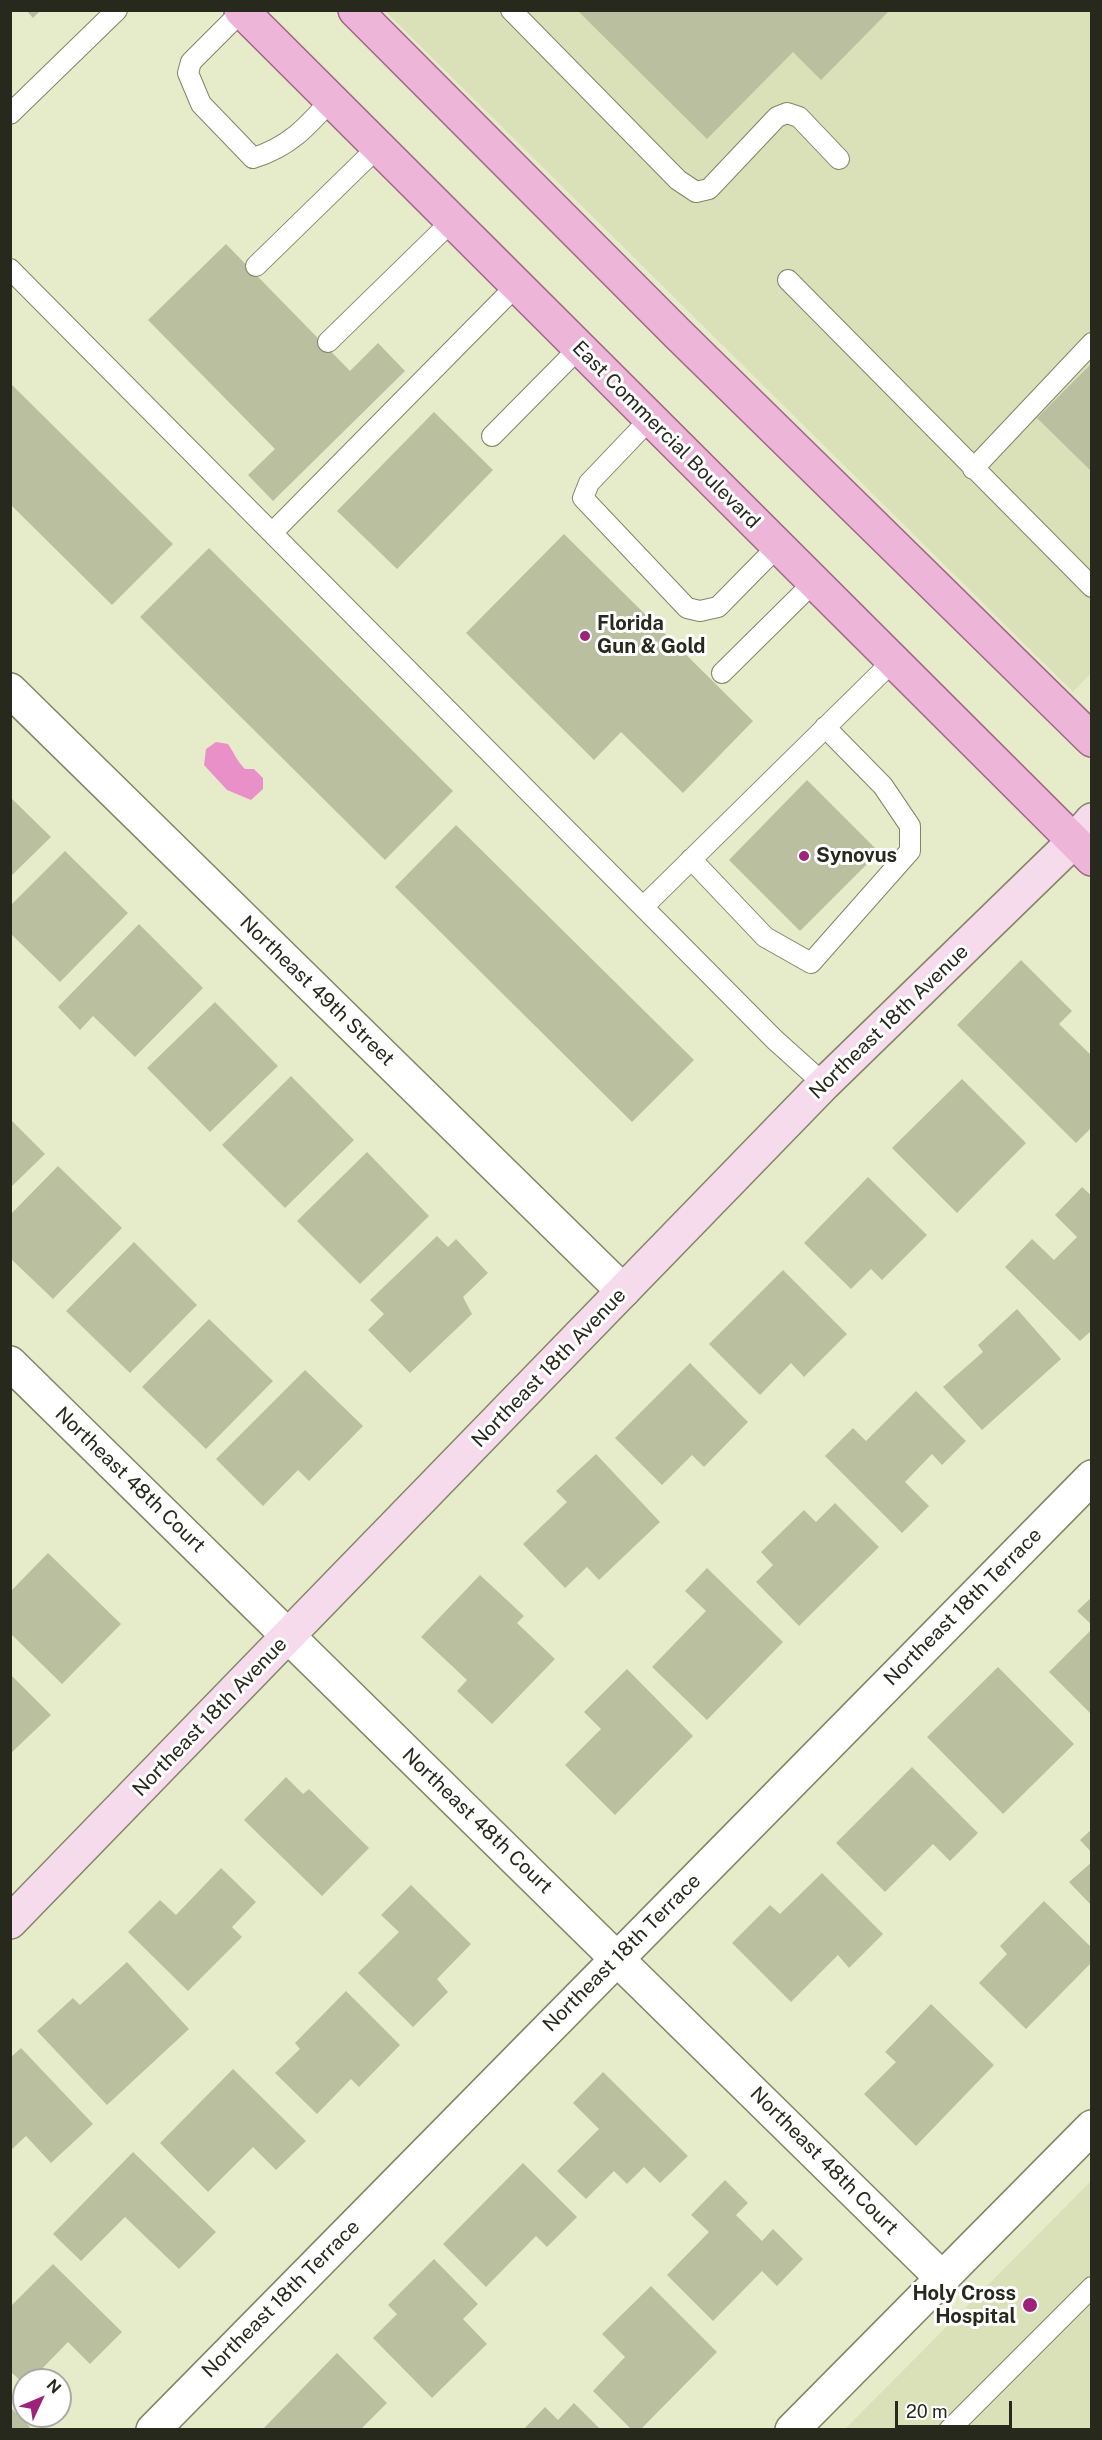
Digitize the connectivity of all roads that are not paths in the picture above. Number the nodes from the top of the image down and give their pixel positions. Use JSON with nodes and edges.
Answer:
{"nodes":[{"id":1,"x":117,"y":10,"type":"edge"},
{"id":2,"x":355,"y":10,"type":"edge"},
{"id":3,"x":511,"y":10,"type":"edge"},
{"id":4,"x":242,"y":11,"type":"edge"},
{"id":5,"x":331,"y":100,"type":"junction"},
{"id":6,"x":10,"y":114,"type":"edge"},
{"id":7,"x":378,"y":147,"type":"junction"},
{"id":8,"x":839,"y":159,"type":"dead end"},
{"id":9,"x":452,"y":221,"type":"junction"},
{"id":10,"x":255,"y":266,"type":"dead end"},
{"id":11,"x":10,"y":270,"type":"edge"},
{"id":12,"x":789,"y":280,"type":"dead end"},
{"id":13,"x":517,"y":285,"type":"junction"},
{"id":14,"x":328,"y":342,"type":"dead end"},
{"id":15,"x":1092,"y":343,"type":"edge"},
{"id":16,"x":579,"y":348,"type":"junction"},
{"id":17,"x":650,"y":418,"type":"junction"},
{"id":18,"x":492,"y":436,"type":"dead end"},
{"id":19,"x":973,"y":469,"type":"junction"},
{"id":20,"x":272,"y":533,"type":"junction"},
{"id":21,"x":778,"y":546,"type":"junction"},
{"id":22,"x":814,"y":582,"type":"junction"},
{"id":23,"x":1092,"y":587,"type":"edge"},
{"id":24,"x":893,"y":661,"type":"junction"},
{"id":25,"x":722,"y":673,"type":"dead end"},
{"id":26,"x":10,"y":690,"type":"edge"},
{"id":27,"x":825,"y":727,"type":"junction"},
{"id":28,"x":1092,"y":740,"type":"edge"},
{"id":29,"x":1086,"y":840,"type":"edge"},
{"id":30,"x":691,"y":859,"type":"junction"},
{"id":31,"x":643,"y":907,"type":"junction"},
{"id":32,"x":824,"y":1084,"type":"junction"},
{"id":33,"x":623,"y":1291,"type":"junction"},
{"id":34,"x":10,"y":1363,"type":"edge"},
{"id":35,"x":1092,"y":1476,"type":"edge"},
{"id":36,"x":289,"y":1636,"type":"junction"},
{"id":37,"x":10,"y":1922,"type":"edge"},
{"id":38,"x":617,"y":1958,"type":"junction"},
{"id":39,"x":1092,"y":2127,"type":"edge"},
{"id":40,"x":943,"y":2279,"type":"junction"},
{"id":41,"x":1092,"y":2287,"type":"edge"},
{"id":42,"x":153,"y":2430,"type":"edge"},
{"id":43,"x":792,"y":2430,"type":"edge"},
{"id":44,"x":949,"y":2430,"type":"edge"}],
"edges":[{"from":1,"to":6,"type":"lane"},
{"from":2,"to":28,"type":"main road"},
{"from":3,"to":8,"type":"lane"},
{"from":4,"to":5,"type":"main road","name":"East Commercial Boulevard"},
{"from":4,"to":5,"type":"lane"},
{"from":5,"to":7,"type":"main road","name":"East Commercial Boulevard"},
{"from":7,"to":9,"type":"main road","name":"East Commercial Boulevard"},
{"from":7,"to":10,"type":"lane"},
{"from":9,"to":13,"type":"main road","name":"East Commercial Boulevard"},
{"from":9,"to":14,"type":"lane"},
{"from":11,"to":20,"type":"lane"},
{"from":12,"to":19,"type":"lane"},
{"from":13,"to":16,"type":"main road","name":"East Commercial Boulevard"},
{"from":13,"to":20,"type":"lane"},
{"from":15,"to":19,"type":"lane"},
{"from":16,"to":17,"type":"main road","name":"East Commercial Boulevard"},
{"from":16,"to":18,"type":"lane"},
{"from":17,"to":21,"type":"main road","name":"East Commercial Boulevard"},
{"from":17,"to":21,"type":"lane"},
{"from":19,"to":23,"type":"lane"},
{"from":20,"to":31,"type":"lane"},
{"from":21,"to":22,"type":"main road","name":"East Commercial Boulevard"},
{"from":22,"to":24,"type":"main road","name":"East Commercial Boulevard"},
{"from":22,"to":25,"type":"lane"},
{"from":24,"to":27,"type":"lane"},
{"from":24,"to":29,"type":"main road","name":"East Commercial Boulevard"},
{"from":26,"to":33,"type":"street","name":"Northeast 49th Street"},
{"from":27,"to":30,"type":"lane"},
{"from":27,"to":30,"type":"lane"},
{"from":29,"to":32,"type":"street","name":"Northeast 18th Avenue"},
{"from":30,"to":31,"type":"lane"},
{"from":31,"to":32,"type":"lane"},
{"from":32,"to":33,"type":"street","name":"Northeast 18th Avenue"},
{"from":33,"to":36,"type":"street","name":"Northeast 18th Avenue"},
{"from":34,"to":36,"type":"street","name":"Northeast 48th Court"},
{"from":35,"to":38,"type":"street","name":"Northeast 18th Terrace"},
{"from":36,"to":37,"type":"street","name":"Northeast 18th Avenue"},
{"from":36,"to":38,"type":"street","name":"Northeast 48th Court"},
{"from":38,"to":40,"type":"street","name":"Northeast 48th Court"},
{"from":38,"to":42,"type":"street","name":"Northeast 18th Terrace"},
{"from":39,"to":40,"type":"street"},
{"from":40,"to":43,"type":"street"},
{"from":41,"to":44,"type":"lane"}]}
